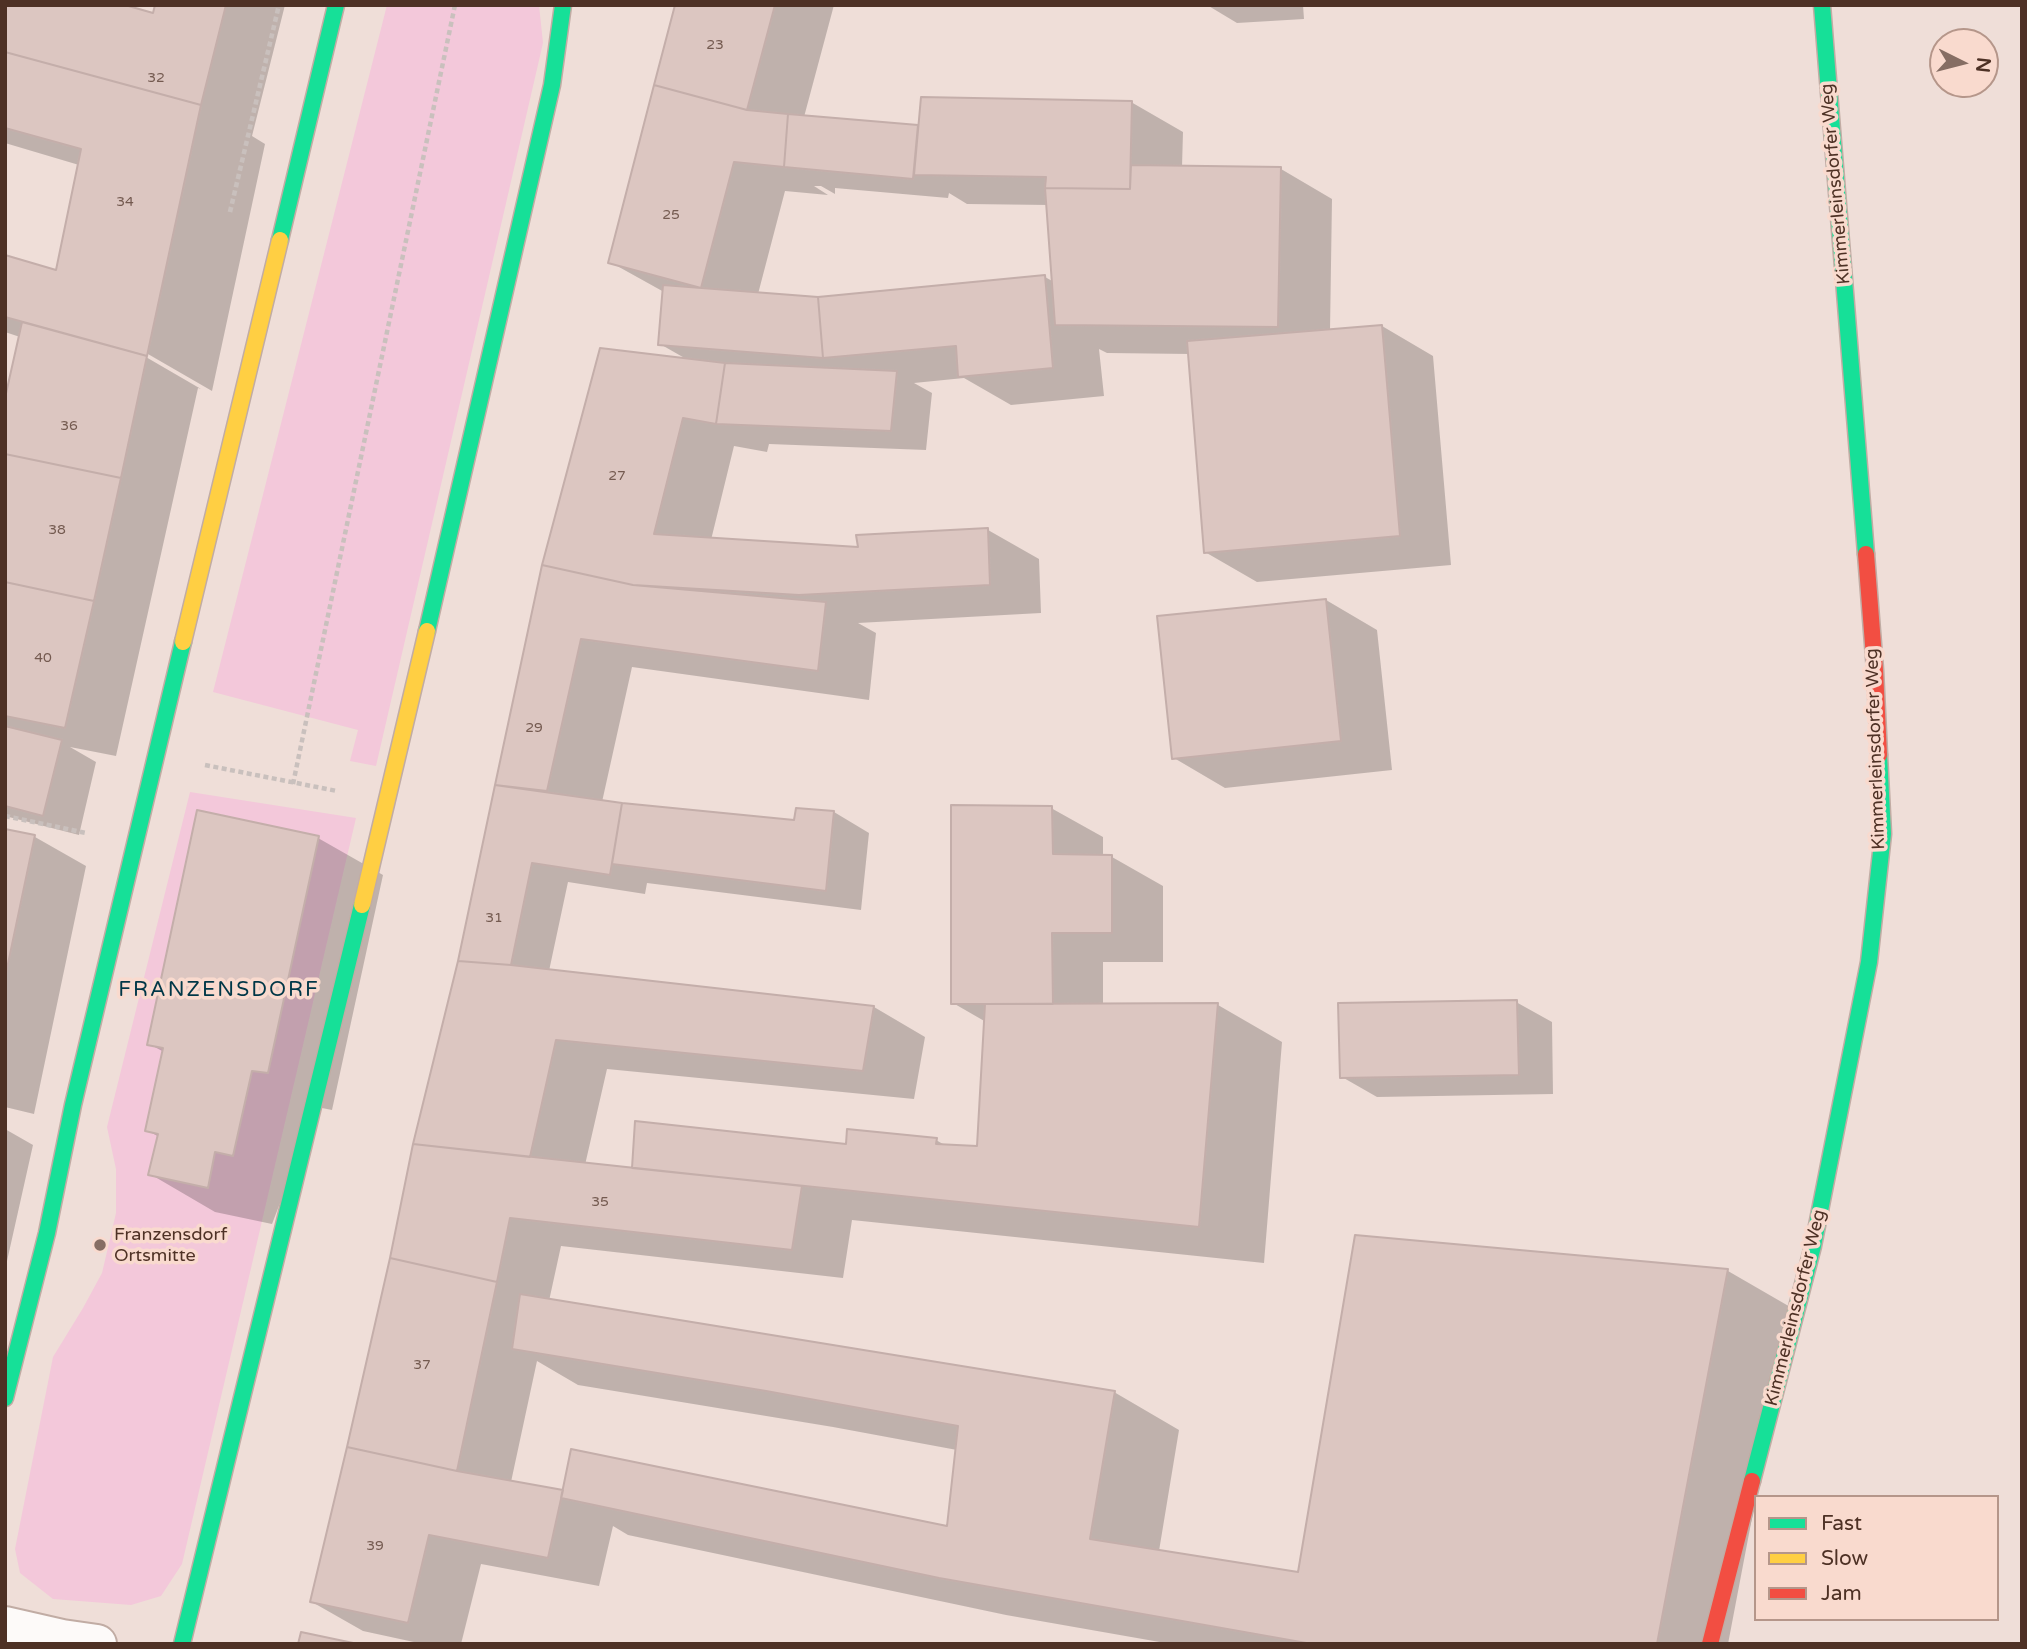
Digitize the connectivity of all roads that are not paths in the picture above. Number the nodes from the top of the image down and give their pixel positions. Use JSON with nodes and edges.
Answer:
{"nodes":[{"id":1,"x":336,"y":5,"type":"edge"},
{"id":2,"x":563,"y":5,"type":"edge"},
{"id":3,"x":1822,"y":5,"type":"edge"},
{"id":4,"x":5,"y":1398,"type":"edge"},
{"id":5,"x":5,"y":1626,"type":"edge"},
{"id":6,"x":97,"y":1644,"type":"edge"},
{"id":7,"x":182,"y":1644,"type":"edge"},
{"id":8,"x":1710,"y":1644,"type":"edge"}],
"edges":[{"from":1,"to":4,"type":"street"},
{"from":2,"to":7,"type":"street"},
{"from":3,"to":8,"type":"street","name":"Kimmerleinsdorfer Weg"},
{"from":5,"to":6,"type":"street"}]}
